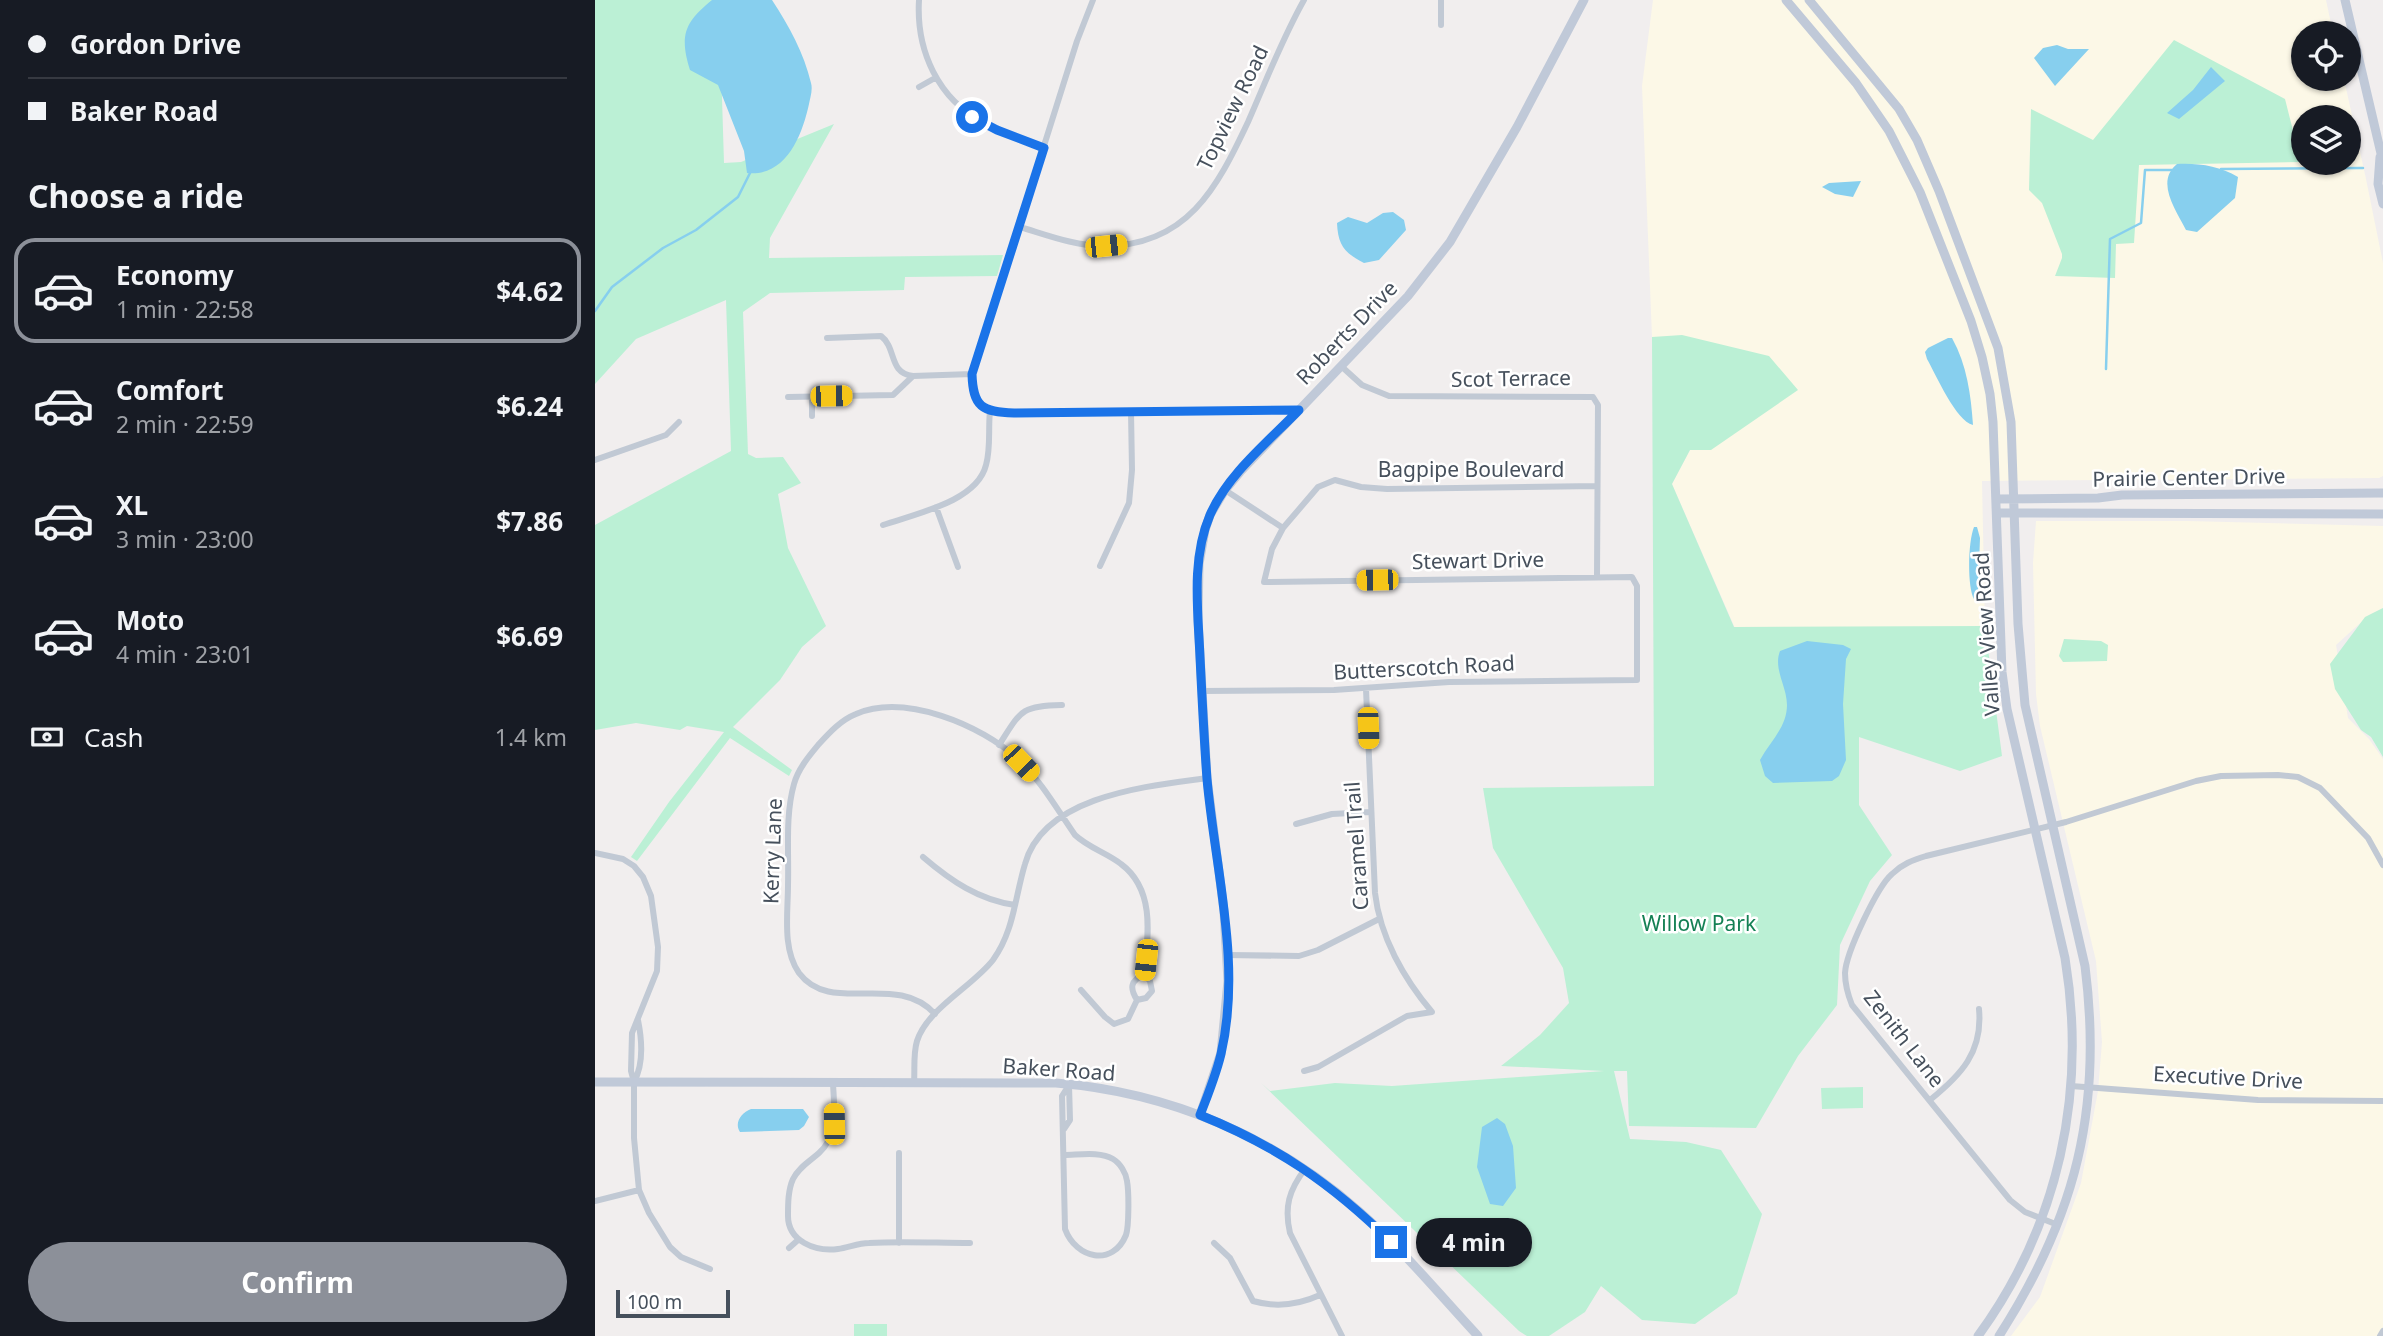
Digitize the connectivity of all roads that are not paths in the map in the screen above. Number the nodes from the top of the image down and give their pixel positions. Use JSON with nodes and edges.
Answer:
{"nodes":[{"id":1,"x":919,"y":0,"type":"edge"},
{"id":2,"x":1093,"y":0,"type":"edge"},
{"id":3,"x":1304,"y":0,"type":"edge"},
{"id":4,"x":1441,"y":0,"type":"edge"},
{"id":5,"x":1584,"y":0,"type":"edge"},
{"id":6,"x":1786,"y":0,"type":"edge"},
{"id":7,"x":1809,"y":0,"type":"edge"},
{"id":8,"x":2345,"y":0,"type":"edge"},
{"id":9,"x":1441,"y":25,"type":"dead end"},
{"id":10,"x":935,"y":78,"type":"junction"},
{"id":11,"x":919,"y":87,"type":"dead end"},
{"id":12,"x":1044,"y":148,"type":"junction"},
{"id":13,"x":2382,"y":159,"type":"edge"},
{"id":14,"x":2383,"y":204,"type":"edge"},
{"id":15,"x":1020,"y":227,"type":"junction"},
{"id":16,"x":827,"y":338,"type":"dead end"},
{"id":17,"x":1341,"y":366,"type":"junction"},
{"id":18,"x":972,"y":374,"type":"junction"},
{"id":19,"x":913,"y":376,"type":"junction"},
{"id":20,"x":788,"y":397,"type":"dead end"},
{"id":21,"x":812,"y":397,"type":"junction"},
{"id":22,"x":1299,"y":410,"type":"junction"},
{"id":23,"x":990,"y":411,"type":"junction"},
{"id":24,"x":1131,"y":412,"type":"junction"},
{"id":25,"x":812,"y":416,"type":"dead end"},
{"id":26,"x":679,"y":422,"type":"dead end"},
{"id":27,"x":595,"y":460,"type":"edge"},
{"id":28,"x":1597,"y":486,"type":"junction"},
{"id":29,"x":1225,"y":490,"type":"junction"},
{"id":30,"x":2383,"y":493,"type":"edge"},
{"id":31,"x":1996,"y":499,"type":"junction"},
{"id":32,"x":2014,"y":499,"type":"junction"},
{"id":33,"x":936,"y":507,"type":"junction"},
{"id":34,"x":2015,"y":512,"type":"junction"},
{"id":35,"x":1997,"y":513,"type":"junction"},
{"id":36,"x":2383,"y":514,"type":"edge"},
{"id":37,"x":883,"y":525,"type":"dead end"},
{"id":38,"x":1283,"y":528,"type":"junction"},
{"id":39,"x":1100,"y":566,"type":"dead end"},
{"id":40,"x":958,"y":567,"type":"dead end"},
{"id":41,"x":1597,"y":576,"type":"junction"},
{"id":42,"x":1637,"y":680,"type":"joint"},
{"id":43,"x":1366,"y":689,"type":"junction"},
{"id":44,"x":1207,"y":691,"type":"junction"},
{"id":45,"x":1062,"y":705,"type":"dead end"},
{"id":46,"x":999,"y":744,"type":"junction"},
{"id":47,"x":1207,"y":778,"type":"junction"},
{"id":48,"x":1370,"y":812,"type":"junction"},
{"id":49,"x":1063,"y":817,"type":"junction"},
{"id":50,"x":1296,"y":824,"type":"dead end"},
{"id":51,"x":2053,"y":826,"type":"junction"},
{"id":52,"x":2035,"y":830,"type":"junction"},
{"id":53,"x":595,"y":853,"type":"edge"},
{"id":54,"x":923,"y":857,"type":"dead end"},
{"id":55,"x":2383,"y":865,"type":"edge"},
{"id":56,"x":1015,"y":905,"type":"junction"},
{"id":57,"x":1379,"y":919,"type":"junction"},
{"id":58,"x":1227,"y":955,"type":"junction"},
{"id":59,"x":1144,"y":974,"type":"junction"},
{"id":60,"x":1081,"y":990,"type":"dead end"},
{"id":61,"x":1137,"y":1000,"type":"junction"},
{"id":62,"x":1979,"y":1009,"type":"dead end"},
{"id":63,"x":935,"y":1014,"type":"junction"},
{"id":64,"x":1304,"y":1072,"type":"dead end"},
{"id":65,"x":595,"y":1082,"type":"edge"},
{"id":66,"x":634,"y":1082,"type":"junction"},
{"id":67,"x":833,"y":1083,"type":"junction"},
{"id":68,"x":914,"y":1083,"type":"junction"},
{"id":69,"x":1069,"y":1085,"type":"junction"},
{"id":70,"x":2071,"y":1086,"type":"junction"},
{"id":71,"x":2089,"y":1088,"type":"junction"},
{"id":72,"x":1930,"y":1100,"type":"junction"},
{"id":73,"x":2383,"y":1101,"type":"edge"},
{"id":74,"x":1200,"y":1115,"type":"junction"},
{"id":75,"x":899,"y":1153,"type":"dead end"},
{"id":76,"x":1064,"y":1155,"type":"junction"},
{"id":77,"x":1305,"y":1169,"type":"junction"},
{"id":78,"x":639,"y":1190,"type":"junction"},
{"id":79,"x":595,"y":1201,"type":"edge"},
{"id":80,"x":2042,"y":1219,"type":"junction"},
{"id":81,"x":2058,"y":1225,"type":"junction"},
{"id":82,"x":798,"y":1240,"type":"junction"},
{"id":83,"x":1214,"y":1242,"type":"dead end"},
{"id":84,"x":899,"y":1243,"type":"junction"},
{"id":85,"x":970,"y":1243,"type":"dead end"},
{"id":86,"x":789,"y":1248,"type":"dead end"},
{"id":87,"x":710,"y":1269,"type":"dead end"},
{"id":88,"x":1320,"y":1295,"type":"junction"},
{"id":89,"x":2383,"y":1331,"type":"edge"},
{"id":90,"x":1342,"y":1336,"type":"edge"},
{"id":91,"x":1478,"y":1336,"type":"edge"},
{"id":92,"x":1978,"y":1336,"type":"edge"},
{"id":93,"x":1999,"y":1336,"type":"edge"},
{"id":94,"x":2380,"y":1336,"type":"edge"}],
"edges":[{"from":1,"to":10,"type":"street"},
{"from":2,"to":12,"type":"street"},
{"from":3,"to":15,"type":"street","name":"Topview Road"},
{"from":4,"to":9,"type":"street"},
{"from":5,"to":17,"type":"main road","name":"Roberts Drive"},
{"from":6,"to":31,"type":"main road","name":"Valley View Road"},
{"from":7,"to":32,"type":"main road","name":"Valley View Road"},
{"from":8,"to":13,"type":"main road"},
{"from":10,"to":11,"type":"street"},
{"from":10,"to":12,"type":"street"},
{"from":12,"to":15,"type":"street"},
{"from":13,"to":14,"type":"main road"},
{"from":15,"to":18,"type":"street"},
{"from":16,"to":19,"type":"street"},
{"from":17,"to":22,"type":"main road","name":"Roberts Drive"},
{"from":17,"to":28,"type":"street","name":"Scot Terrace"},
{"from":18,"to":19,"type":"street"},
{"from":18,"to":23,"type":"street"},
{"from":19,"to":21,"type":"street"},
{"from":20,"to":21,"type":"street"},
{"from":21,"to":25,"type":"street"},
{"from":22,"to":24,"type":"street"},
{"from":22,"to":29,"type":"main road","name":"Roberts Drive"},
{"from":23,"to":24,"type":"street"},
{"from":23,"to":33,"type":"street"},
{"from":24,"to":39,"type":"street"},
{"from":26,"to":27,"type":"street"},
{"from":28,"to":38,"type":"street","name":"Bagpipe Boulevard"},
{"from":28,"to":41,"type":"street","name":"Scot Terrace"},
{"from":29,"to":38,"type":"street"},
{"from":29,"to":44,"type":"main road","name":"Roberts Drive"},
{"from":30,"to":32,"type":"main road","name":"Prairie Center Drive"},
{"from":31,"to":32,"type":"main road","name":"Prairie Center Drive"},
{"from":31,"to":35,"type":"main road","name":"Valley View Road"},
{"from":32,"to":34,"type":"main road","name":"Valley View Road"},
{"from":33,"to":37,"type":"street"},
{"from":33,"to":40,"type":"street"},
{"from":34,"to":35,"type":"main road","name":"Prairie Center Drive"},
{"from":34,"to":36,"type":"main road","name":"Prairie Center Drive"},
{"from":34,"to":51,"type":"main road","name":"Valley View Road"},
{"from":35,"to":52,"type":"main road","name":"Valley View Road"},
{"from":38,"to":41,"type":"street","name":"Stewart Drive"},
{"from":41,"to":42,"type":"street","name":"Stewart Drive"},
{"from":42,"to":43,"type":"street","name":"Butterscotch Road"},
{"from":43,"to":44,"type":"street","name":"Butterscotch Road"},
{"from":43,"to":48,"type":"street","name":"Caramel Trail"},
{"from":44,"to":47,"type":"main road","name":"Roberts Drive"},
{"from":45,"to":46,"type":"street"},
{"from":46,"to":49,"type":"street","name":"Kerry Lane"},
{"from":46,"to":63,"type":"street","name":"Kerry Lane"},
{"from":47,"to":49,"type":"street"},
{"from":47,"to":58,"type":"main road","name":"Roberts Drive"},
{"from":48,"to":50,"type":"street"},
{"from":48,"to":57,"type":"street","name":"Caramel Trail"},
{"from":49,"to":56,"type":"street"},
{"from":49,"to":59,"type":"street","name":"Kerry Lane"},
{"from":51,"to":52,"type":"street","name":"Zenith Lane"},
{"from":51,"to":55,"type":"street","name":"Zenith Lane"},
{"from":51,"to":71,"type":"main road","name":"Valley View Road"},
{"from":52,"to":70,"type":"main road","name":"Valley View Road"},
{"from":52,"to":72,"type":"street","name":"Zenith Lane"},
{"from":53,"to":66,"type":"street"},
{"from":54,"to":56,"type":"street"},
{"from":56,"to":63,"type":"street"},
{"from":57,"to":58,"type":"street"},
{"from":57,"to":64,"type":"street","name":"Caramel Trail"},
{"from":58,"to":74,"type":"main road","name":"Roberts Drive"},
{"from":59,"to":61,"type":"street","name":"Kerry Lane"},
{"from":59,"to":61,"type":"street","name":"Kerry Lane"},
{"from":60,"to":61,"type":"street","name":"Kerry Lane"},
{"from":62,"to":72,"type":"street"},
{"from":63,"to":68,"type":"street"},
{"from":65,"to":66,"type":"main road","name":"Baker Road"},
{"from":66,"to":67,"type":"main road","name":"Baker Road"},
{"from":66,"to":78,"type":"street"},
{"from":67,"to":68,"type":"main road","name":"Baker Road"},
{"from":67,"to":82,"type":"street"},
{"from":68,"to":69,"type":"main road","name":"Baker Road"},
{"from":69,"to":74,"type":"main road","name":"Baker Road"},
{"from":69,"to":76,"type":"street"},
{"from":70,"to":71,"type":"street","name":"Executive Drive"},
{"from":70,"to":80,"type":"main road","name":"Valley View Road"},
{"from":71,"to":73,"type":"street","name":"Executive Drive"},
{"from":71,"to":81,"type":"main road","name":"Valley View Road"},
{"from":72,"to":80,"type":"street","name":"Zenith Lane"},
{"from":74,"to":77,"type":"main road","name":"Baker Road"},
{"from":75,"to":84,"type":"street"},
{"from":76,"to":76,"type":"street"},
{"from":77,"to":88,"type":"street"},
{"from":77,"to":91,"type":"main road","name":"Baker Road"},
{"from":78,"to":79,"type":"street"},
{"from":78,"to":87,"type":"street"},
{"from":80,"to":81,"type":"street","name":"Zenith Lane"},
{"from":80,"to":92,"type":"main road","name":"Valley View Road"},
{"from":81,"to":93,"type":"main road","name":"Valley View Road"},
{"from":82,"to":84,"type":"street"},
{"from":82,"to":86,"type":"street"},
{"from":83,"to":88,"type":"street"},
{"from":84,"to":85,"type":"street"},
{"from":88,"to":90,"type":"street"},
{"from":89,"to":94,"type":"street"}]}
